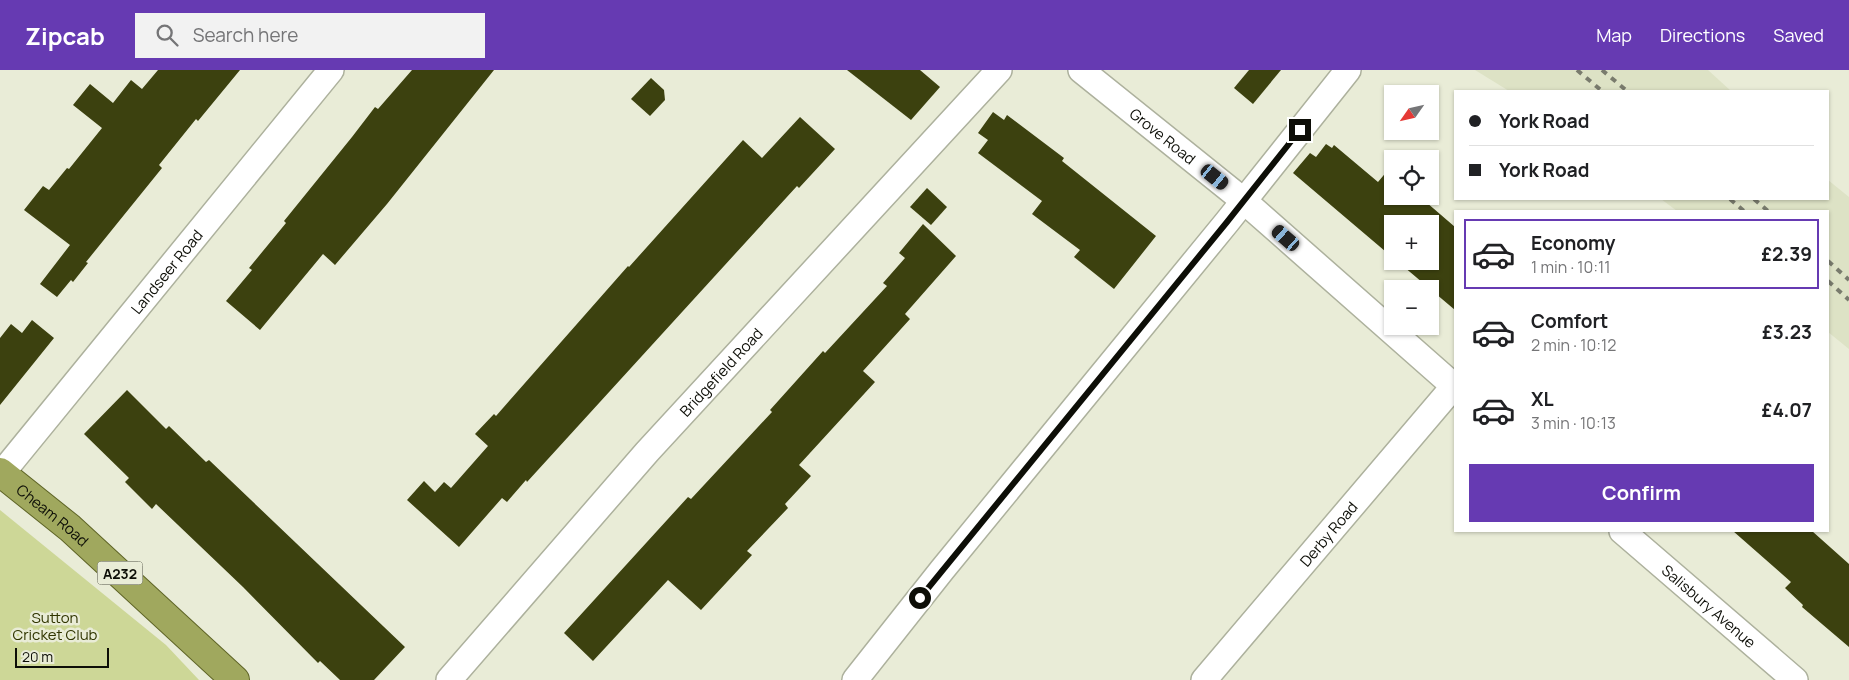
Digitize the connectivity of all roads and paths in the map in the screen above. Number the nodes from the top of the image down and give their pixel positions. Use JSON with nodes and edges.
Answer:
{"nodes":[{"id":1,"x":331,"y":70,"type":"edge"},
{"id":2,"x":999,"y":70,"type":"edge"},
{"id":3,"x":1081,"y":70,"type":"edge"},
{"id":4,"x":1348,"y":70,"type":"edge"},
{"id":5,"x":1244,"y":201,"type":"junction"},
{"id":6,"x":1454,"y":386,"type":"edge"},
{"id":7,"x":1454,"y":388,"type":"edge"},
{"id":8,"x":1,"y":473,"type":"edge"},
{"id":9,"x":1623,"y":532,"type":"edge"},
{"id":10,"x":235,"y":680,"type":"edge"},
{"id":11,"x":449,"y":680,"type":"edge"},
{"id":12,"x":855,"y":680,"type":"edge"},
{"id":13,"x":1204,"y":680,"type":"edge"},
{"id":14,"x":1795,"y":680,"type":"edge"}],
"edges":[{"from":1,"to":8,"type":"street","name":"Landseer Road"},
{"from":2,"to":11,"type":"street","name":"Bridgefield Road"},
{"from":3,"to":5,"type":"street","name":"Grove Road"},
{"from":4,"to":5,"type":"street"},
{"from":5,"to":6,"type":"street"},
{"from":5,"to":12,"type":"street"},
{"from":7,"to":13,"type":"street","name":"Derby Road"},
{"from":8,"to":10,"type":"highway","name":"Cheam Road","number":"A232"},
{"from":9,"to":14,"type":"street","name":"Salisbury Avenue"}]}
